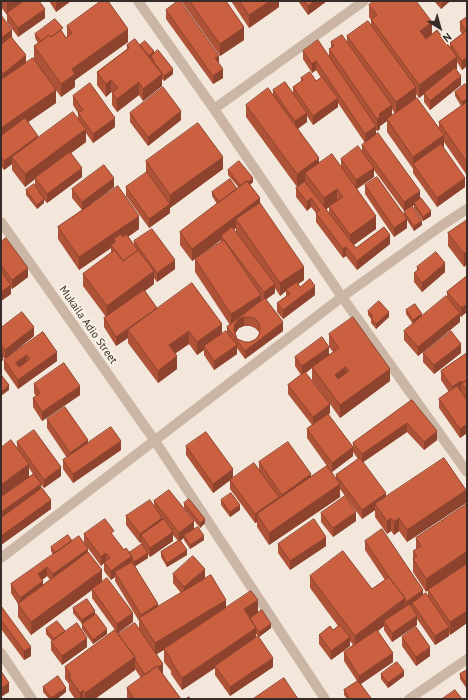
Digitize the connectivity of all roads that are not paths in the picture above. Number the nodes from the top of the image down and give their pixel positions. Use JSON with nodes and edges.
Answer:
{"nodes":[{"id":1,"x":138,"y":1,"type":"edge"},
{"id":2,"x":364,"y":1,"type":"edge"},
{"id":3,"x":214,"y":109,"type":"junction"},
{"id":4,"x":467,"y":209,"type":"edge"},
{"id":5,"x":1,"y":222,"type":"edge"},
{"id":6,"x":342,"y":297,"type":"junction"},
{"id":7,"x":155,"y":441,"type":"junction"},
{"id":8,"x":467,"y":472,"type":"edge"},
{"id":9,"x":1,"y":558,"type":"edge"},
{"id":10,"x":1,"y":653,"type":"edge"},
{"id":11,"x":467,"y":659,"type":"edge"},
{"id":12,"x":32,"y":699,"type":"edge"},
{"id":13,"x":325,"y":699,"type":"edge"},
{"id":14,"x":409,"y":699,"type":"edge"}],
"edges":[{"from":1,"to":3,"type":"street"},
{"from":2,"to":3,"type":"street"},
{"from":3,"to":6,"type":"street"},
{"from":4,"to":6,"type":"street"},
{"from":5,"to":7,"type":"street","name":"Mukaila Adio Street"},
{"from":6,"to":7,"type":"street"},
{"from":6,"to":8,"type":"street"},
{"from":7,"to":9,"type":"street"},
{"from":7,"to":13,"type":"street","name":"Mukaila Adio Street"},
{"from":10,"to":12,"type":"street"},
{"from":11,"to":14,"type":"street"}]}
